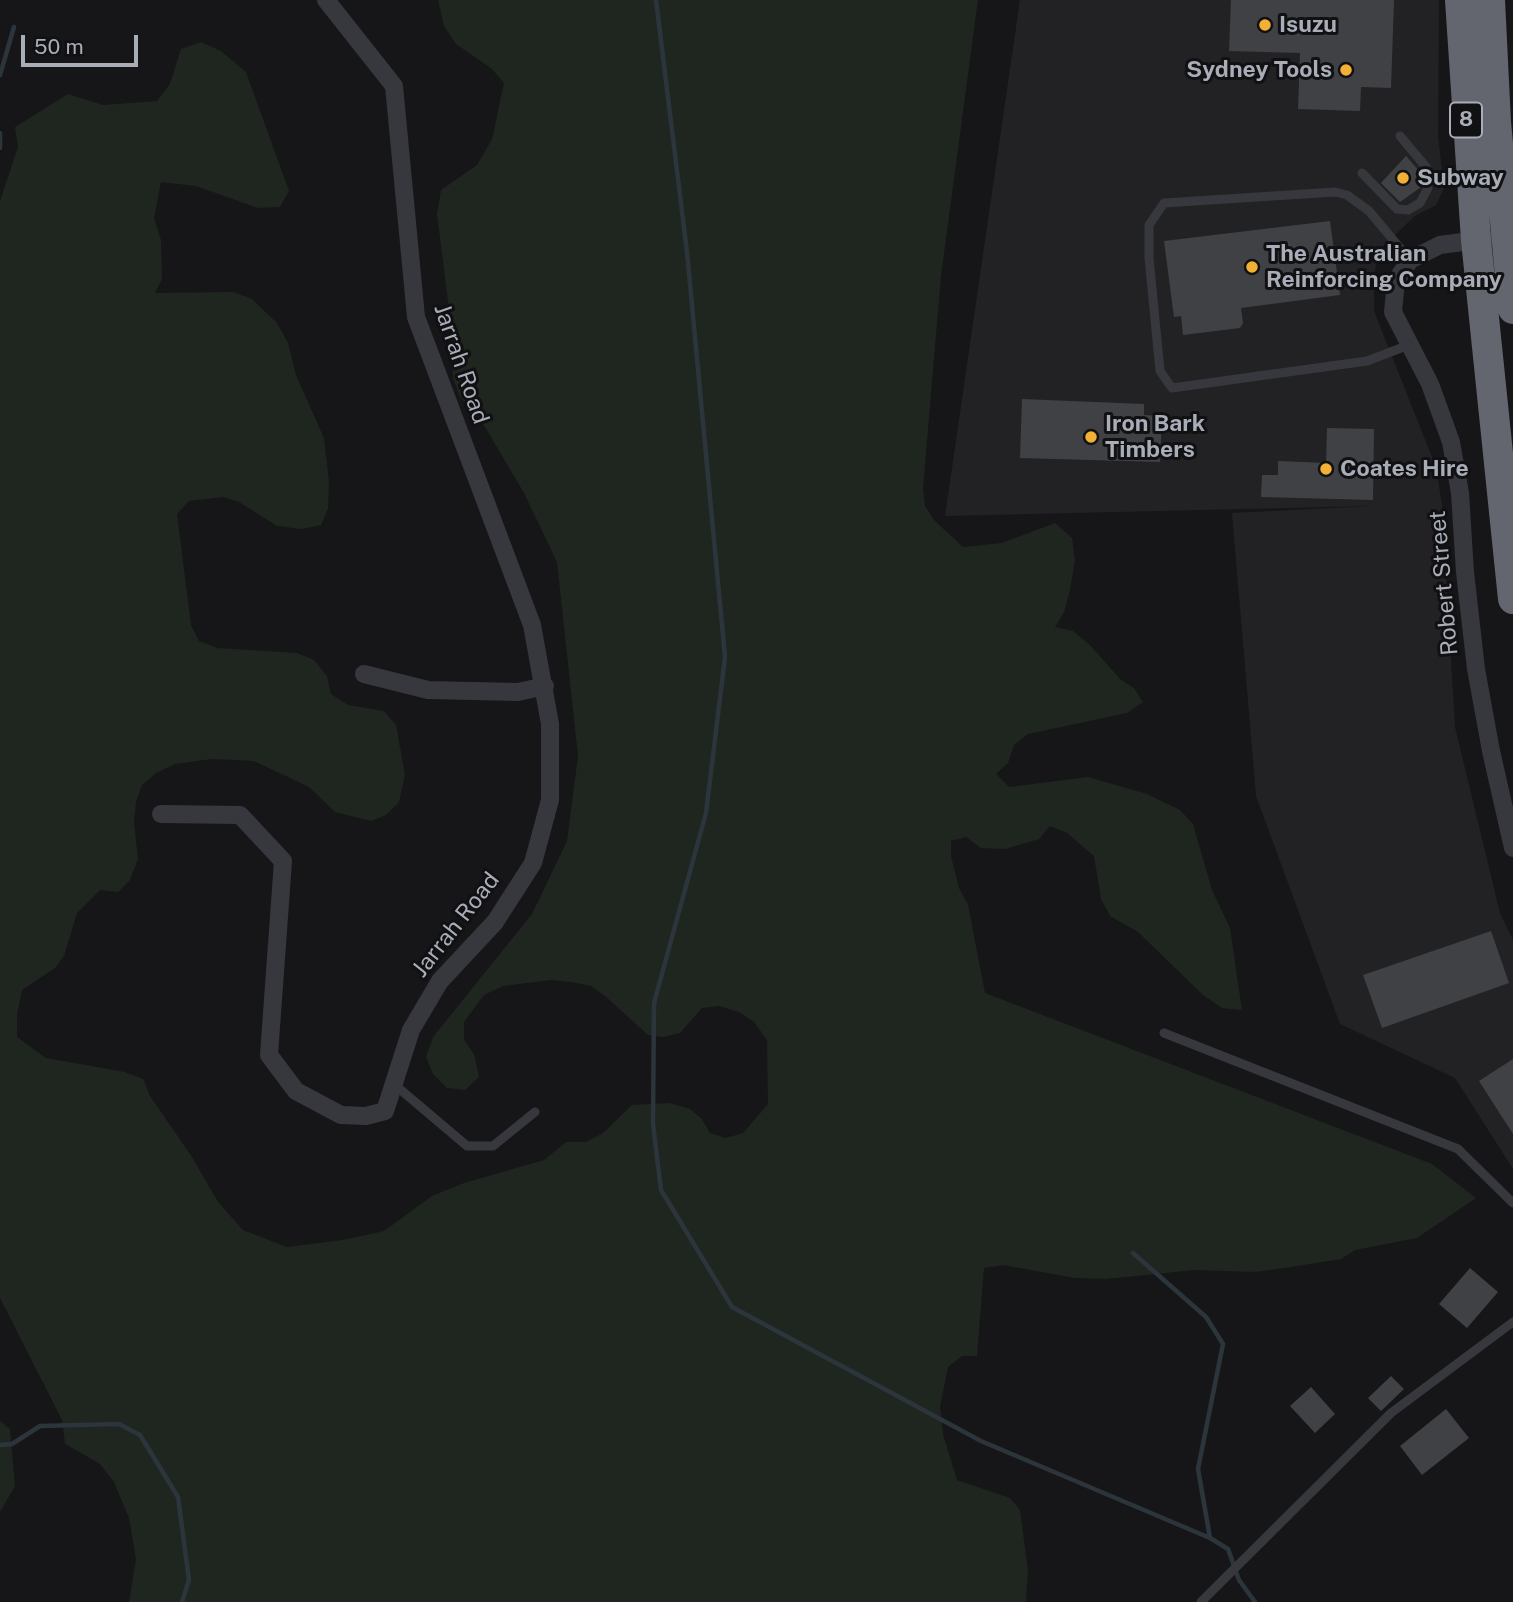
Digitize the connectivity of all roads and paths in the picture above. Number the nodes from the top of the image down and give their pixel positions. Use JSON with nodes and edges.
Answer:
{"nodes":[{"id":1,"x":326,"y":0,"type":"edge"},
{"id":2,"x":1460,"y":0,"type":"edge"},
{"id":3,"x":1490,"y":0,"type":"edge"},
{"id":4,"x":1400,"y":136,"type":"dead end"},
{"id":5,"x":1362,"y":173,"type":"dead end"},
{"id":6,"x":1506,"y":238,"type":"junction"},
{"id":7,"x":1476,"y":240,"type":"junction"},
{"id":8,"x":1410,"y":261,"type":"junction"},
{"id":9,"x":1513,"y":309,"type":"edge"},
{"id":10,"x":1409,"y":345,"type":"junction"},
{"id":11,"x":1513,"y":599,"type":"edge"},
{"id":12,"x":364,"y":674,"type":"dead end"},
{"id":13,"x":545,"y":687,"type":"junction"},
{"id":14,"x":161,"y":814,"type":"dead end"},
{"id":15,"x":1513,"y":848,"type":"edge"},
{"id":16,"x":1164,"y":1033,"type":"dead end"},
{"id":17,"x":395,"y":1085,"type":"junction"},
{"id":18,"x":535,"y":1112,"type":"dead end"},
{"id":19,"x":1513,"y":1203,"type":"edge"},
{"id":20,"x":1513,"y":1322,"type":"edge"},
{"id":21,"x":1201,"y":1602,"type":"edge"}],
"edges":[{"from":1,"to":13,"type":"street","name":"Jarrah Road"},
{"from":2,"to":7,"type":"highway","number":"8"},
{"from":3,"to":6,"type":"highway","number":"8"},
{"from":4,"to":5,"type":"lane"},
{"from":6,"to":7,"type":"street"},
{"from":6,"to":9,"type":"highway","number":"8"},
{"from":7,"to":8,"type":"street"},
{"from":7,"to":11,"type":"highway","number":"8"},
{"from":8,"to":10,"type":"street","name":"Robert Street"},
{"from":8,"to":10,"type":"lane"},
{"from":10,"to":15,"type":"street","name":"Robert Street"},
{"from":12,"to":13,"type":"street"},
{"from":13,"to":17,"type":"street","name":"Jarrah Road"},
{"from":14,"to":17,"type":"street","name":"Jarrah Road"},
{"from":16,"to":19,"type":"lane"},
{"from":17,"to":18,"type":"lane"},
{"from":20,"to":21,"type":"lane"}]}
